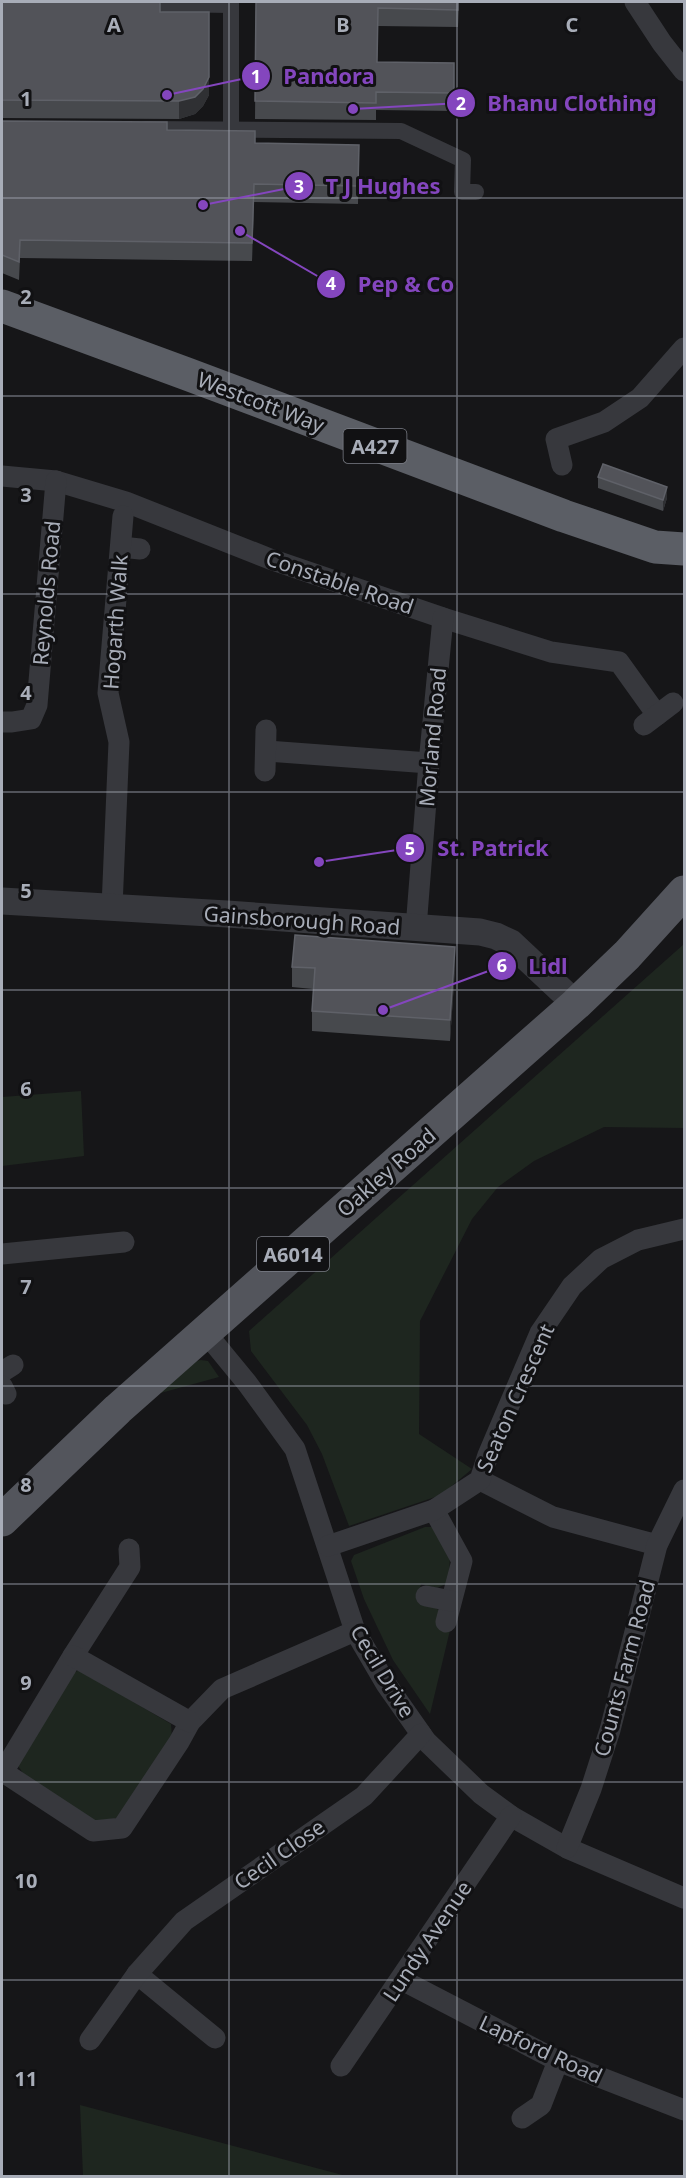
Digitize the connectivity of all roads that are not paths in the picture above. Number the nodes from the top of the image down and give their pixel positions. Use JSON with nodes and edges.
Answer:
{"nodes":[{"id":1,"x":634,"y":2,"type":"edge"},
{"id":2,"x":231,"y":3,"type":"edge"},
{"id":3,"x":163,"y":4,"type":"edge"},
{"id":4,"x":684,"y":71,"type":"edge"},
{"id":5,"x":130,"y":129,"type":"edge"},
{"id":6,"x":231,"y":129,"type":"junction"},
{"id":7,"x":472,"y":185,"type":"dead end"},
{"id":8,"x":2,"y":306,"type":"edge"},
{"id":9,"x":684,"y":348,"type":"edge"},
{"id":10,"x":562,"y":465,"type":"dead end"},
{"id":11,"x":2,"y":476,"type":"edge"},
{"id":12,"x":56,"y":481,"type":"junction"},
{"id":13,"x":123,"y":516,"type":"dead end"},
{"id":14,"x":670,"y":548,"type":"edge"},
{"id":15,"x":684,"y":567,"type":"edge"},
{"id":16,"x":443,"y":618,"type":"junction"},
{"id":17,"x":658,"y":714,"type":"dead end"},
{"id":18,"x":2,"y":722,"type":"edge"},
{"id":19,"x":266,"y":751,"type":"dead end"},
{"id":20,"x":429,"y":763,"type":"junction"},
{"id":21,"x":684,"y":891,"type":"edge"},
{"id":22,"x":2,"y":901,"type":"edge"},
{"id":23,"x":112,"y":907,"type":"junction"},
{"id":24,"x":416,"y":928,"type":"junction"},
{"id":25,"x":576,"y":1004,"type":"junction"},
{"id":26,"x":684,"y":1229,"type":"edge"},
{"id":27,"x":124,"y":1242,"type":"dead end"},
{"id":28,"x":2,"y":1254,"type":"edge"},
{"id":29,"x":205,"y":1332,"type":"junction"},
{"id":30,"x":480,"y":1480,"type":"junction"},
{"id":31,"x":684,"y":1490,"type":"edge"},
{"id":32,"x":434,"y":1510,"type":"junction"},
{"id":33,"x":2,"y":1520,"type":"edge"},
{"id":34,"x":657,"y":1545,"type":"junction"},
{"id":35,"x":328,"y":1546,"type":"junction"},
{"id":36,"x":129,"y":1549,"type":"dead end"},
{"id":37,"x":426,"y":1596,"type":"dead end"},
{"id":38,"x":451,"y":1601,"type":"junction"},
{"id":39,"x":446,"y":1622,"type":"dead end"},
{"id":40,"x":355,"y":1631,"type":"junction"},
{"id":41,"x":73,"y":1656,"type":"junction"},
{"id":42,"x":190,"y":1722,"type":"junction"},
{"id":43,"x":422,"y":1734,"type":"junction"},
{"id":44,"x":511,"y":1816,"type":"junction"},
{"id":45,"x":567,"y":1848,"type":"junction"},
{"id":46,"x":684,"y":1898,"type":"edge"},
{"id":47,"x":137,"y":1974,"type":"junction"},
{"id":48,"x":402,"y":1980,"type":"junction"},
{"id":49,"x":215,"y":2038,"type":"dead end"},
{"id":50,"x":90,"y":2040,"type":"dead end"},
{"id":51,"x":558,"y":2061,"type":"junction"},
{"id":52,"x":341,"y":2066,"type":"dead end"},
{"id":53,"x":684,"y":2110,"type":"edge"},
{"id":54,"x":522,"y":2118,"type":"dead end"}],
"edges":[{"from":1,"to":4,"type":"street"},
{"from":2,"to":3,"type":"street"},
{"from":2,"to":6,"type":"street"},
{"from":5,"to":6,"type":"street"},
{"from":6,"to":7,"type":"street"},
{"from":8,"to":14,"type":"highway","name":"Westcott Way","number":"A427"},
{"from":9,"to":10,"type":"street"},
{"from":11,"to":12,"type":"street","name":"Constable Road"},
{"from":12,"to":16,"type":"street","name":"Constable Road"},
{"from":12,"to":18,"type":"street","name":"Reynolds Road"},
{"from":13,"to":23,"type":"street","name":"Hogarth Walk"},
{"from":14,"to":15,"type":"highway","name":"Westcott Way","number":"A427"},
{"from":16,"to":17,"type":"street","name":"Constable Road"},
{"from":16,"to":20,"type":"street","name":"Morland Road"},
{"from":19,"to":20,"type":"street"},
{"from":20,"to":24,"type":"street","name":"Morland Road"},
{"from":21,"to":25,"type":"main road","name":"Oakley Road","number":"A6014"},
{"from":22,"to":23,"type":"street","name":"Gainsborough Road"},
{"from":23,"to":24,"type":"street","name":"Gainsborough Road"},
{"from":24,"to":25,"type":"street","name":"Gainsborough Road"},
{"from":25,"to":29,"type":"main road","name":"Oakley Road","number":"A6014"},
{"from":26,"to":30,"type":"street","name":"Seaton Crescent"},
{"from":27,"to":28,"type":"street"},
{"from":29,"to":33,"type":"main road","name":"Oakley Road","number":"A6014"},
{"from":29,"to":35,"type":"street","name":"Cecil Drive"},
{"from":30,"to":32,"type":"street","name":"Seaton Crescent"},
{"from":30,"to":34,"type":"street"},
{"from":31,"to":34,"type":"street","name":"Counts Farm Road"},
{"from":32,"to":35,"type":"street","name":"Seaton Crescent"},
{"from":32,"to":38,"type":"street"},
{"from":34,"to":45,"type":"street","name":"Counts Farm Road"},
{"from":35,"to":40,"type":"street","name":"Cecil Drive"},
{"from":36,"to":41,"type":"street"},
{"from":37,"to":38,"type":"street"},
{"from":38,"to":39,"type":"street"},
{"from":40,"to":42,"type":"street"},
{"from":40,"to":43,"type":"street","name":"Cecil Drive"},
{"from":41,"to":42,"type":"street"},
{"from":41,"to":42,"type":"street"},
{"from":43,"to":44,"type":"street","name":"Cecil Drive"},
{"from":43,"to":47,"type":"street","name":"Cecil Close"},
{"from":44,"to":45,"type":"street","name":"Cecil Drive"},
{"from":44,"to":48,"type":"street","name":"Lundy Avenue"},
{"from":45,"to":46,"type":"street","name":"Cecil Drive"},
{"from":47,"to":49,"type":"street"},
{"from":47,"to":50,"type":"street","name":"Cecil Close"},
{"from":48,"to":51,"type":"street","name":"Lapford Road"},
{"from":48,"to":52,"type":"street","name":"Lundy Avenue"},
{"from":51,"to":53,"type":"street","name":"Lapford Road"},
{"from":51,"to":54,"type":"street"}]}
